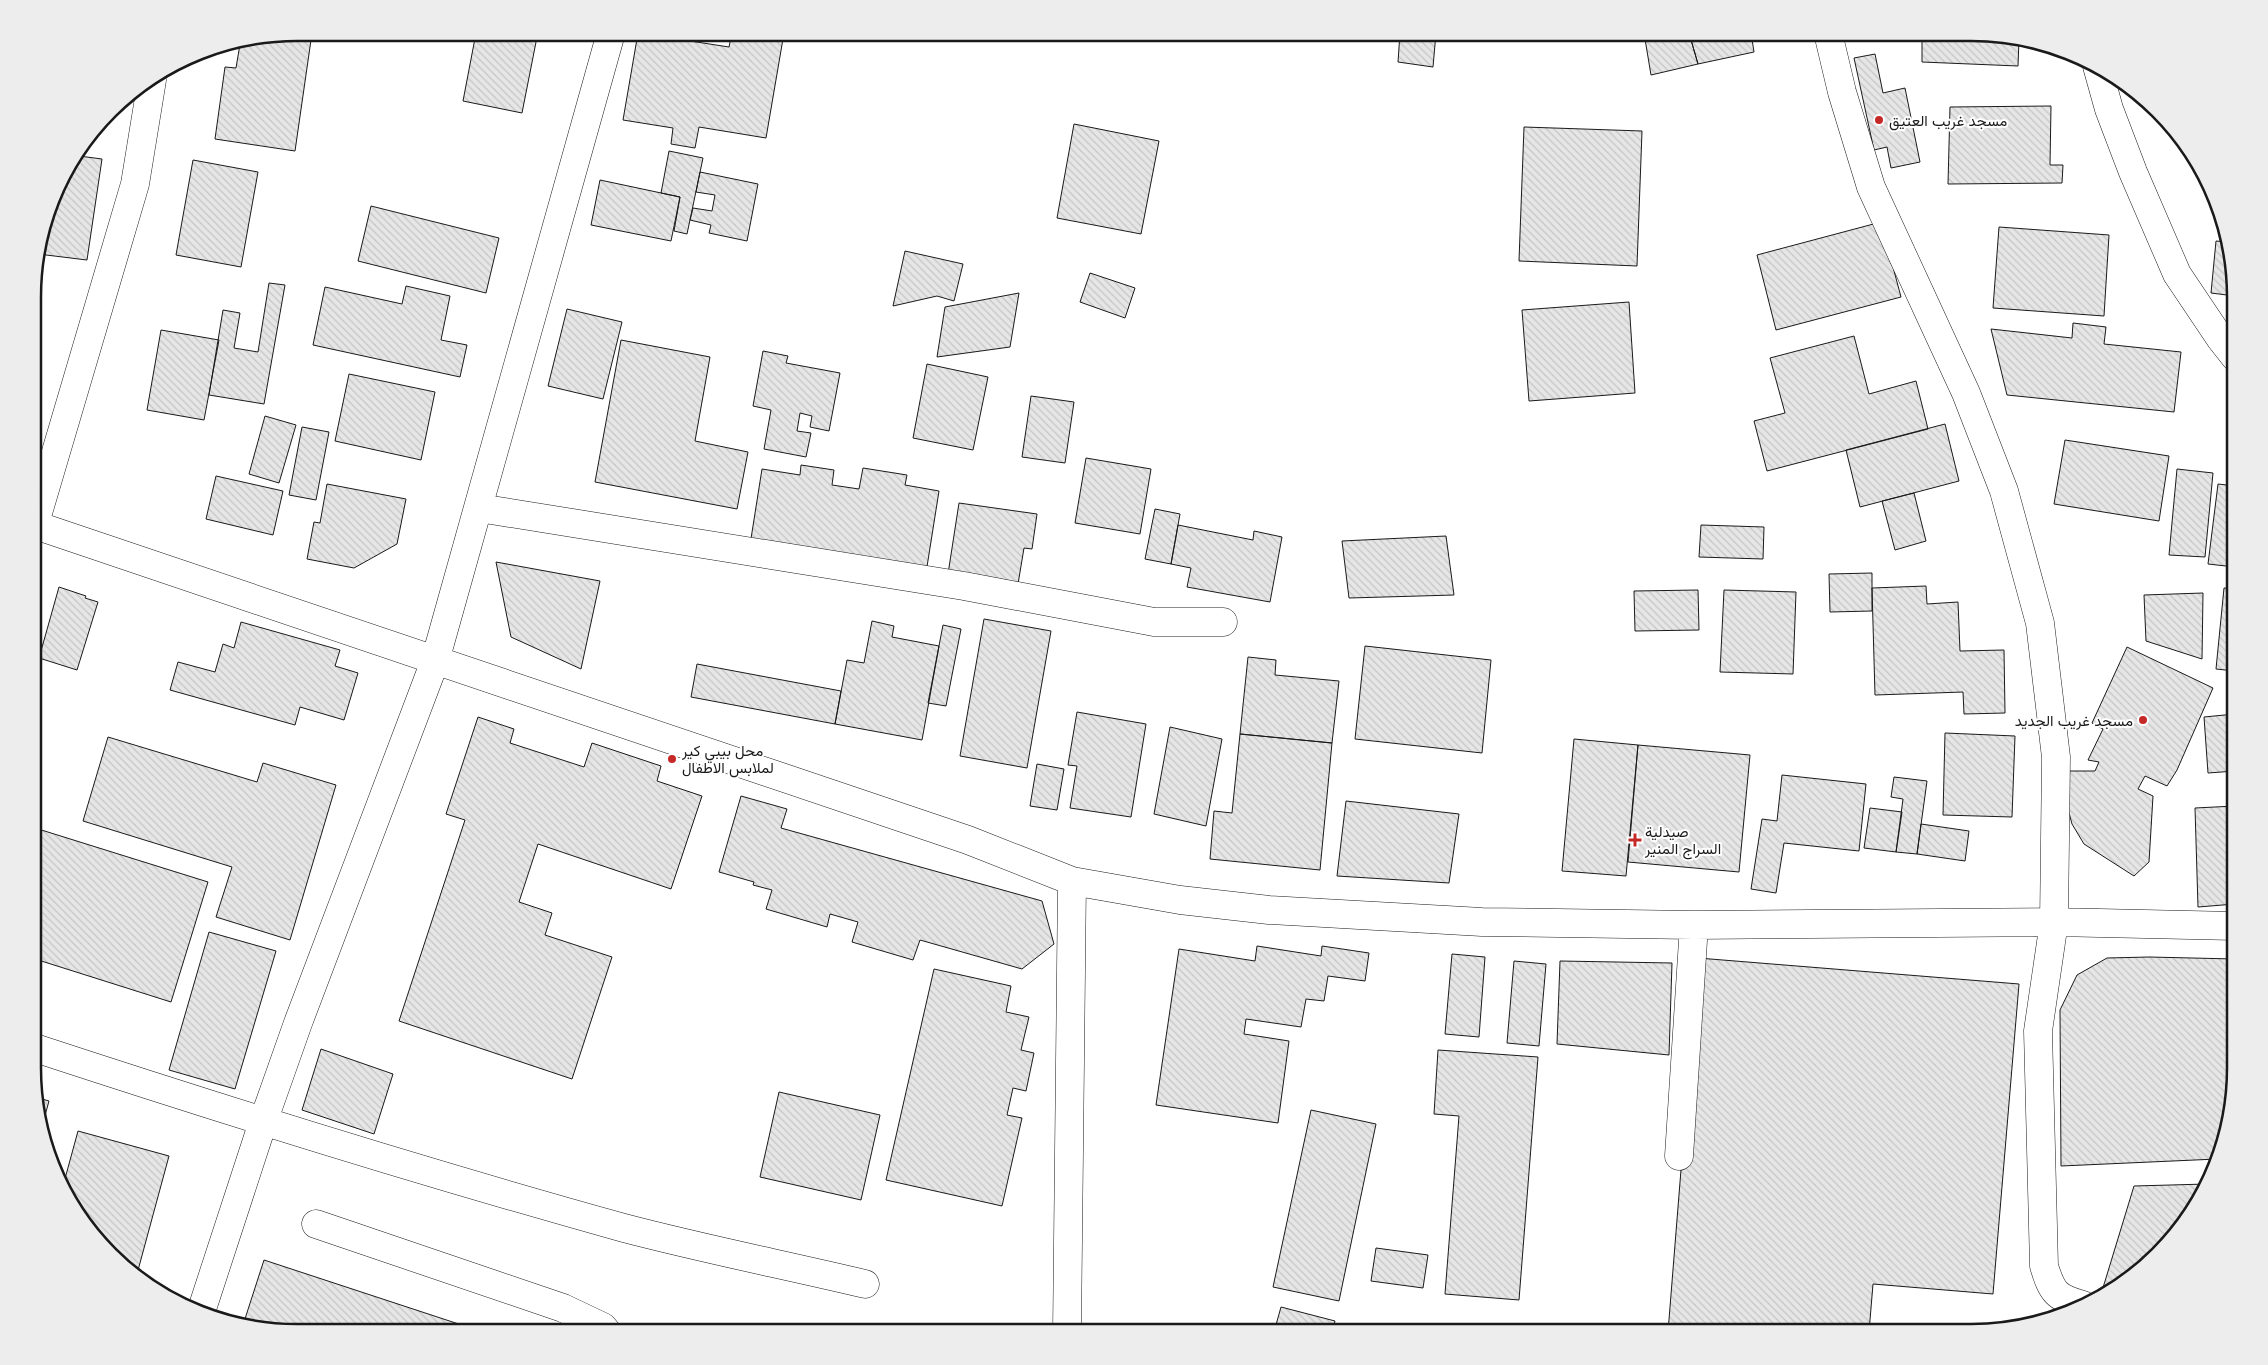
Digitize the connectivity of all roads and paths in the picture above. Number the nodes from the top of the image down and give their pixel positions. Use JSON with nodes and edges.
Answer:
{"nodes":[{"id":1,"x":608,"y":41,"type":"edge"},
{"id":2,"x":1830,"y":41,"type":"edge"},
{"id":3,"x":2100,"y":77,"type":"edge"},
{"id":4,"x":151,"y":87,"type":"edge"},
{"id":5,"x":2227,"y":347,"type":"edge"},
{"id":6,"x":41,"y":504,"type":"edge"},
{"id":7,"x":478,"y":508,"type":"junction"},
{"id":8,"x":41,"y":526,"type":"edge"},
{"id":9,"x":1223,"y":622,"type":"dead end"},
{"id":10,"x":435,"y":661,"type":"junction"},
{"id":11,"x":1072,"y":881,"type":"junction"},
{"id":12,"x":2054,"y":922,"type":"junction"},
{"id":13,"x":1694,"y":925,"type":"junction"},
{"id":14,"x":2227,"y":926,"type":"edge"},
{"id":15,"x":41,"y":1050,"type":"edge"},
{"id":16,"x":263,"y":1122,"type":"junction"},
{"id":17,"x":1679,"y":1156,"type":"dead end"},
{"id":18,"x":316,"y":1224,"type":"dead end"},
{"id":19,"x":865,"y":1284,"type":"dead end"},
{"id":20,"x":2072,"y":1302,"type":"edge"},
{"id":21,"x":203,"y":1305,"type":"edge"},
{"id":22,"x":597,"y":1324,"type":"edge"},
{"id":23,"x":1067,"y":1324,"type":"edge"}],
"edges":[{"from":1,"to":7,"type":"street"},
{"from":2,"to":12,"type":"street"},
{"from":3,"to":5,"type":"street"},
{"from":4,"to":6,"type":"street"},
{"from":7,"to":9,"type":"street"},
{"from":7,"to":10,"type":"street"},
{"from":8,"to":10,"type":"street"},
{"from":10,"to":11,"type":"street"},
{"from":10,"to":16,"type":"street"},
{"from":11,"to":13,"type":"street"},
{"from":11,"to":23,"type":"street"},
{"from":12,"to":13,"type":"street"},
{"from":12,"to":14,"type":"street"},
{"from":12,"to":20,"type":"street"},
{"from":13,"to":17,"type":"street"},
{"from":15,"to":16,"type":"street"},
{"from":16,"to":19,"type":"street"},
{"from":16,"to":21,"type":"street"},
{"from":18,"to":22,"type":"street"}]}
